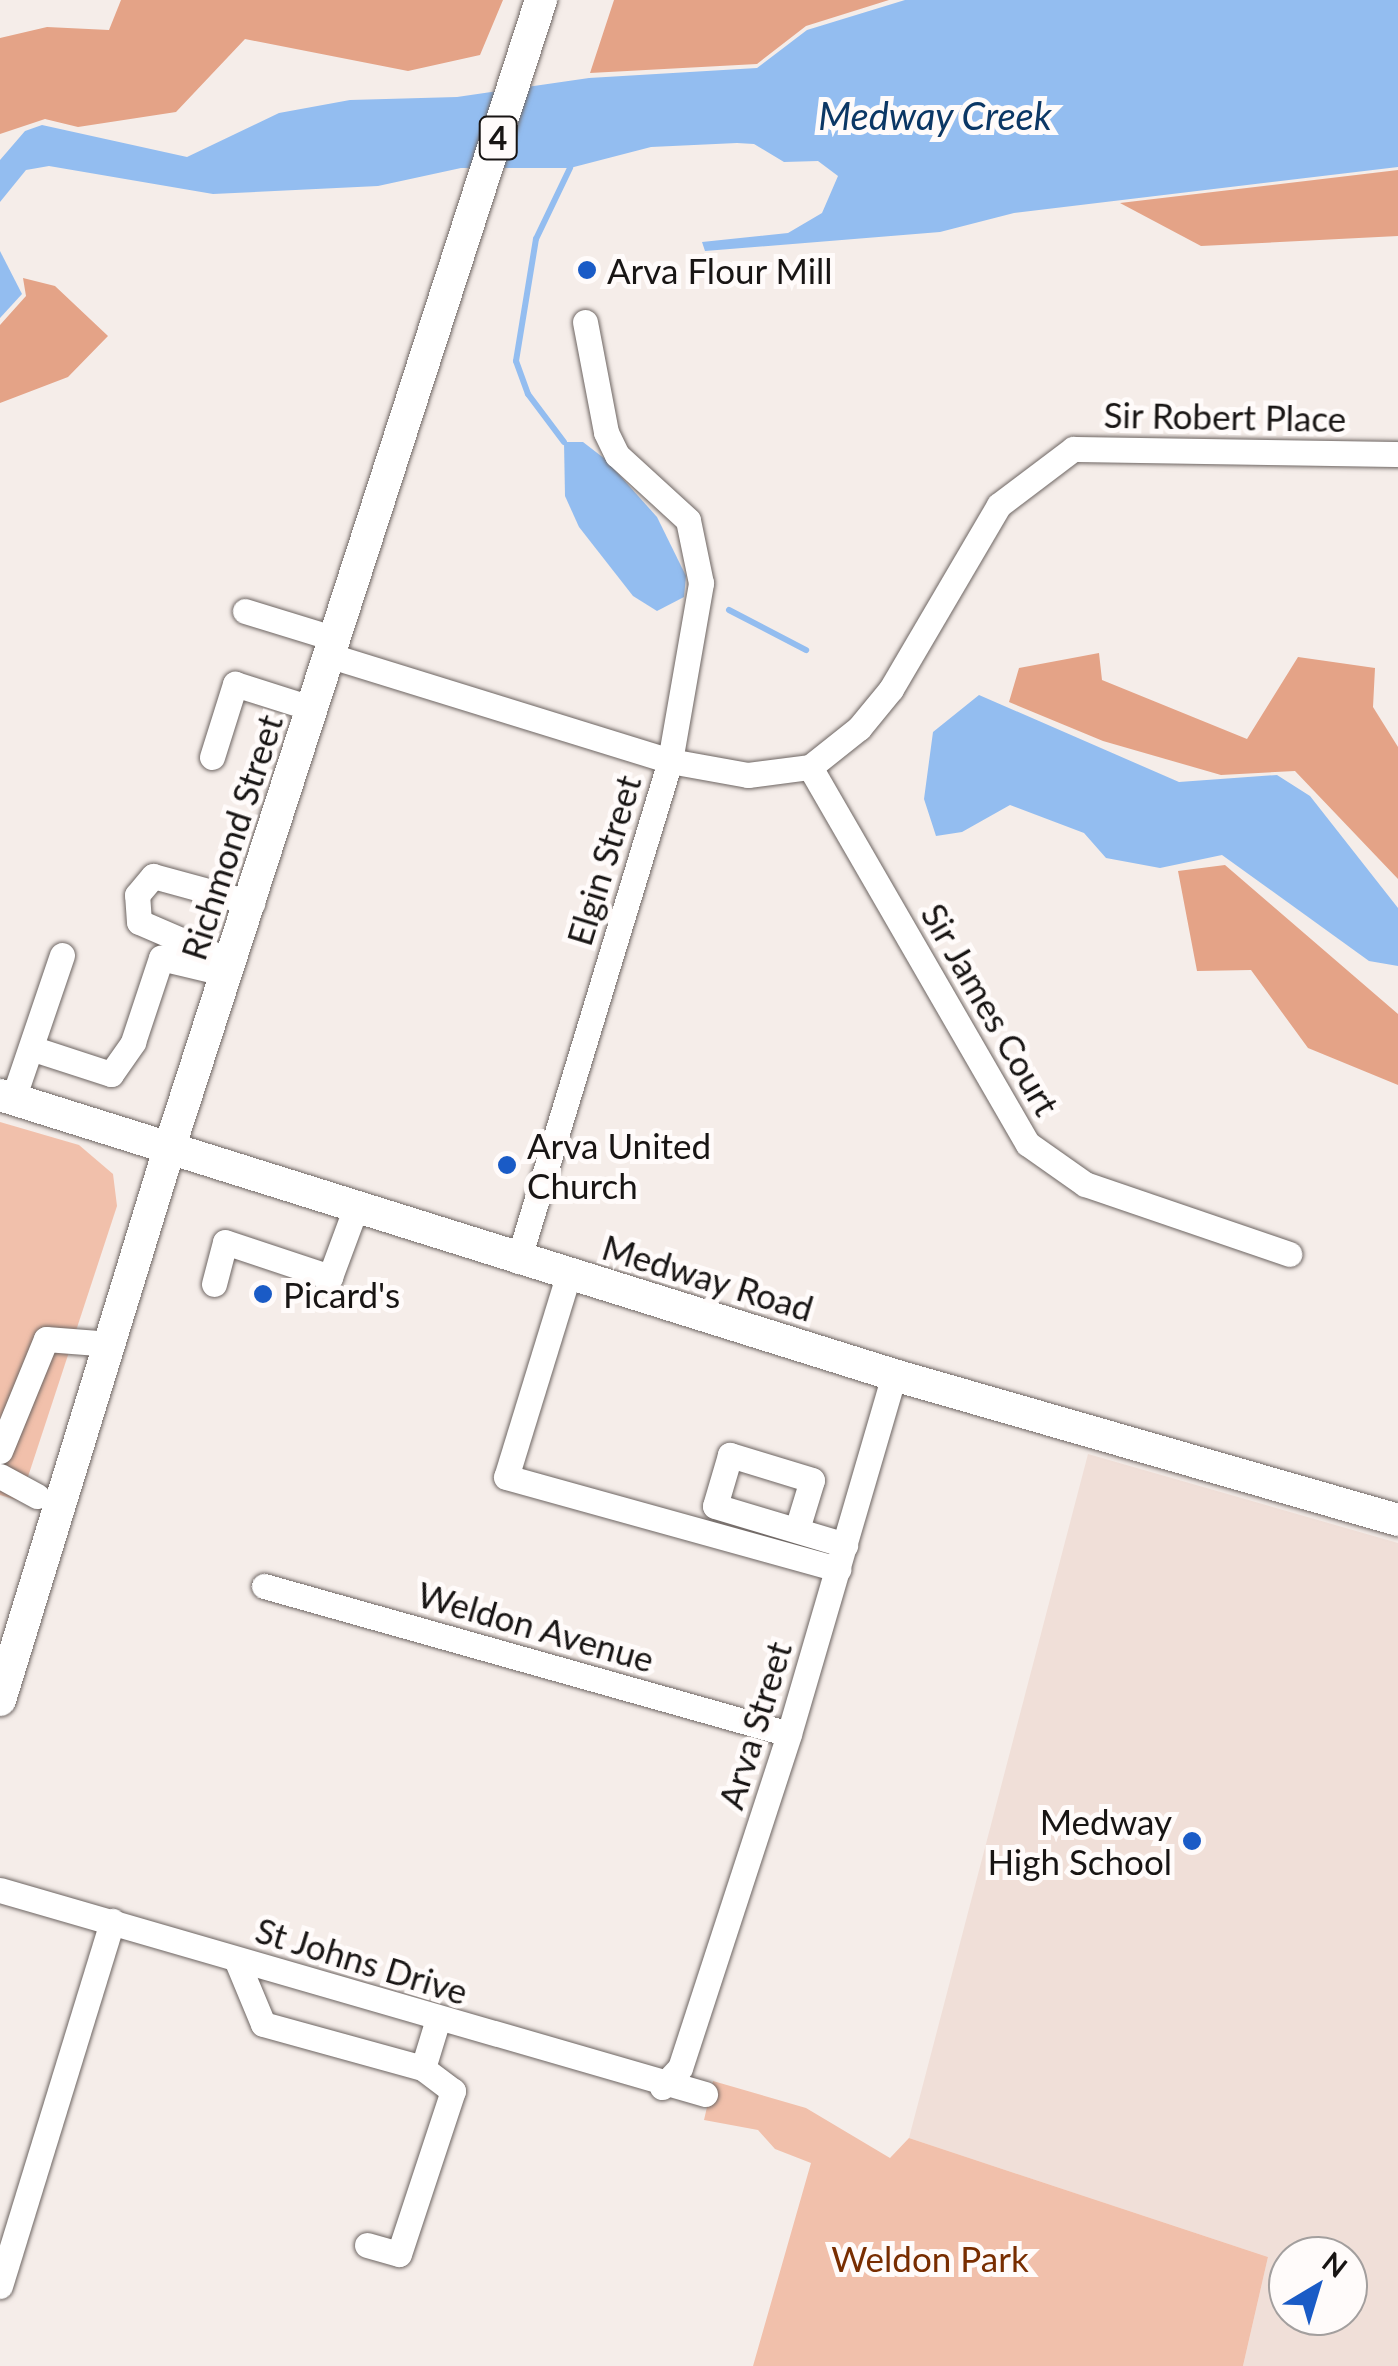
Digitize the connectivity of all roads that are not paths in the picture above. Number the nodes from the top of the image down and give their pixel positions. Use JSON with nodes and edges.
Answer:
{"nodes":[{"id":1,"x":536,"y":16,"type":"edge"},
{"id":2,"x":585,"y":322,"type":"dead end"},
{"id":3,"x":1398,"y":454,"type":"edge"},
{"id":4,"x":246,"y":611,"type":"dead end"},
{"id":5,"x":333,"y":648,"type":"junction"},
{"id":6,"x":314,"y":709,"type":"junction"},
{"id":7,"x":212,"y":757,"type":"dead end"},
{"id":8,"x":670,"y":762,"type":"junction"},
{"id":9,"x":810,"y":768,"type":"junction"},
{"id":10,"x":252,"y":902,"type":"junction"},
{"id":11,"x":62,"y":956,"type":"dead end"},
{"id":12,"x":230,"y":968,"type":"junction"},
{"id":13,"x":34,"y":1049,"type":"junction"},
{"id":14,"x":6,"y":1097,"type":"edge"},
{"id":15,"x":170,"y":1146,"type":"junction"},
{"id":16,"x":356,"y":1207,"type":"junction"},
{"id":17,"x":1289,"y":1254,"type":"dead end"},
{"id":18,"x":518,"y":1260,"type":"junction"},
{"id":19,"x":568,"y":1276,"type":"junction"},
{"id":20,"x":214,"y":1284,"type":"dead end"},
{"id":21,"x":111,"y":1344,"type":"junction"},
{"id":22,"x":894,"y":1375,"type":"junction"},
{"id":23,"x":0,"y":1451,"type":"edge"},
{"id":24,"x":0,"y":1476,"type":"edge"},
{"id":25,"x":37,"y":1496,"type":"dead end"},
{"id":26,"x":1398,"y":1520,"type":"edge"},
{"id":27,"x":797,"y":1529,"type":"dead end"},
{"id":28,"x":842,"y":1557,"type":"junction"},
{"id":29,"x":264,"y":1586,"type":"dead end"},
{"id":30,"x":0,"y":1700,"type":"edge"},
{"id":31,"x":789,"y":1734,"type":"junction"},
{"id":32,"x":0,"y":1890,"type":"edge"},
{"id":33,"x":112,"y":1922,"type":"junction"},
{"id":34,"x":236,"y":1959,"type":"junction"},
{"id":35,"x":438,"y":2019,"type":"junction"},
{"id":36,"x":423,"y":2068,"type":"junction"},
{"id":37,"x":662,"y":2087,"type":"junction"},
{"id":38,"x":705,"y":2094,"type":"dead end"},
{"id":39,"x":367,"y":2245,"type":"dead end"},
{"id":40,"x":0,"y":2286,"type":"edge"}],
"edges":[{"from":1,"to":5,"type":"main road","name":"Richmond Street","number":"4"},
{"from":2,"to":8,"type":"street"},
{"from":3,"to":9,"type":"street","name":"Sir Robert Place"},
{"from":4,"to":5,"type":"street","name":"Elgin Street"},
{"from":5,"to":6,"type":"main road","name":"Richmond Street"},
{"from":5,"to":8,"type":"street","name":"Elgin Street"},
{"from":6,"to":7,"type":"street"},
{"from":6,"to":10,"type":"main road","name":"Richmond Street"},
{"from":8,"to":9,"type":"street"},
{"from":8,"to":18,"type":"street","name":"Elgin Street"},
{"from":9,"to":17,"type":"street","name":"Sir James Court"},
{"from":10,"to":12,"type":"main road","name":"Richmond Street"},
{"from":10,"to":12,"type":"street"},
{"from":11,"to":13,"type":"street"},
{"from":12,"to":13,"type":"street"},
{"from":12,"to":15,"type":"main road","name":"Richmond Street"},
{"from":13,"to":14,"type":"street"},
{"from":14,"to":15,"type":"main road","name":"Medway Road"},
{"from":15,"to":16,"type":"main road","name":"Medway Road"},
{"from":15,"to":21,"type":"main road","name":"Richmond Street"},
{"from":16,"to":18,"type":"main road","name":"Medway Road"},
{"from":16,"to":20,"type":"street"},
{"from":18,"to":19,"type":"main road","name":"Medway Road"},
{"from":19,"to":22,"type":"main road","name":"Medway Road"},
{"from":19,"to":28,"type":"street"},
{"from":21,"to":23,"type":"street"},
{"from":21,"to":30,"type":"main road","name":"Richmond Street"},
{"from":22,"to":26,"type":"main road","name":"Medway Road"},
{"from":22,"to":28,"type":"street","name":"Arva Street"},
{"from":24,"to":25,"type":"street"},
{"from":27,"to":28,"type":"street"},
{"from":28,"to":31,"type":"street","name":"Arva Street"},
{"from":29,"to":31,"type":"street","name":"Weldon Avenue"},
{"from":31,"to":37,"type":"street","name":"Arva Street"},
{"from":32,"to":33,"type":"street","name":"St Johns Drive"},
{"from":33,"to":34,"type":"street","name":"St Johns Drive"},
{"from":33,"to":40,"type":"street"},
{"from":34,"to":35,"type":"street","name":"St Johns Drive"},
{"from":34,"to":36,"type":"street"},
{"from":35,"to":36,"type":"street"},
{"from":35,"to":37,"type":"street","name":"St Johns Drive"},
{"from":36,"to":39,"type":"street"},
{"from":37,"to":38,"type":"street","name":"St Johns Drive"}]}
